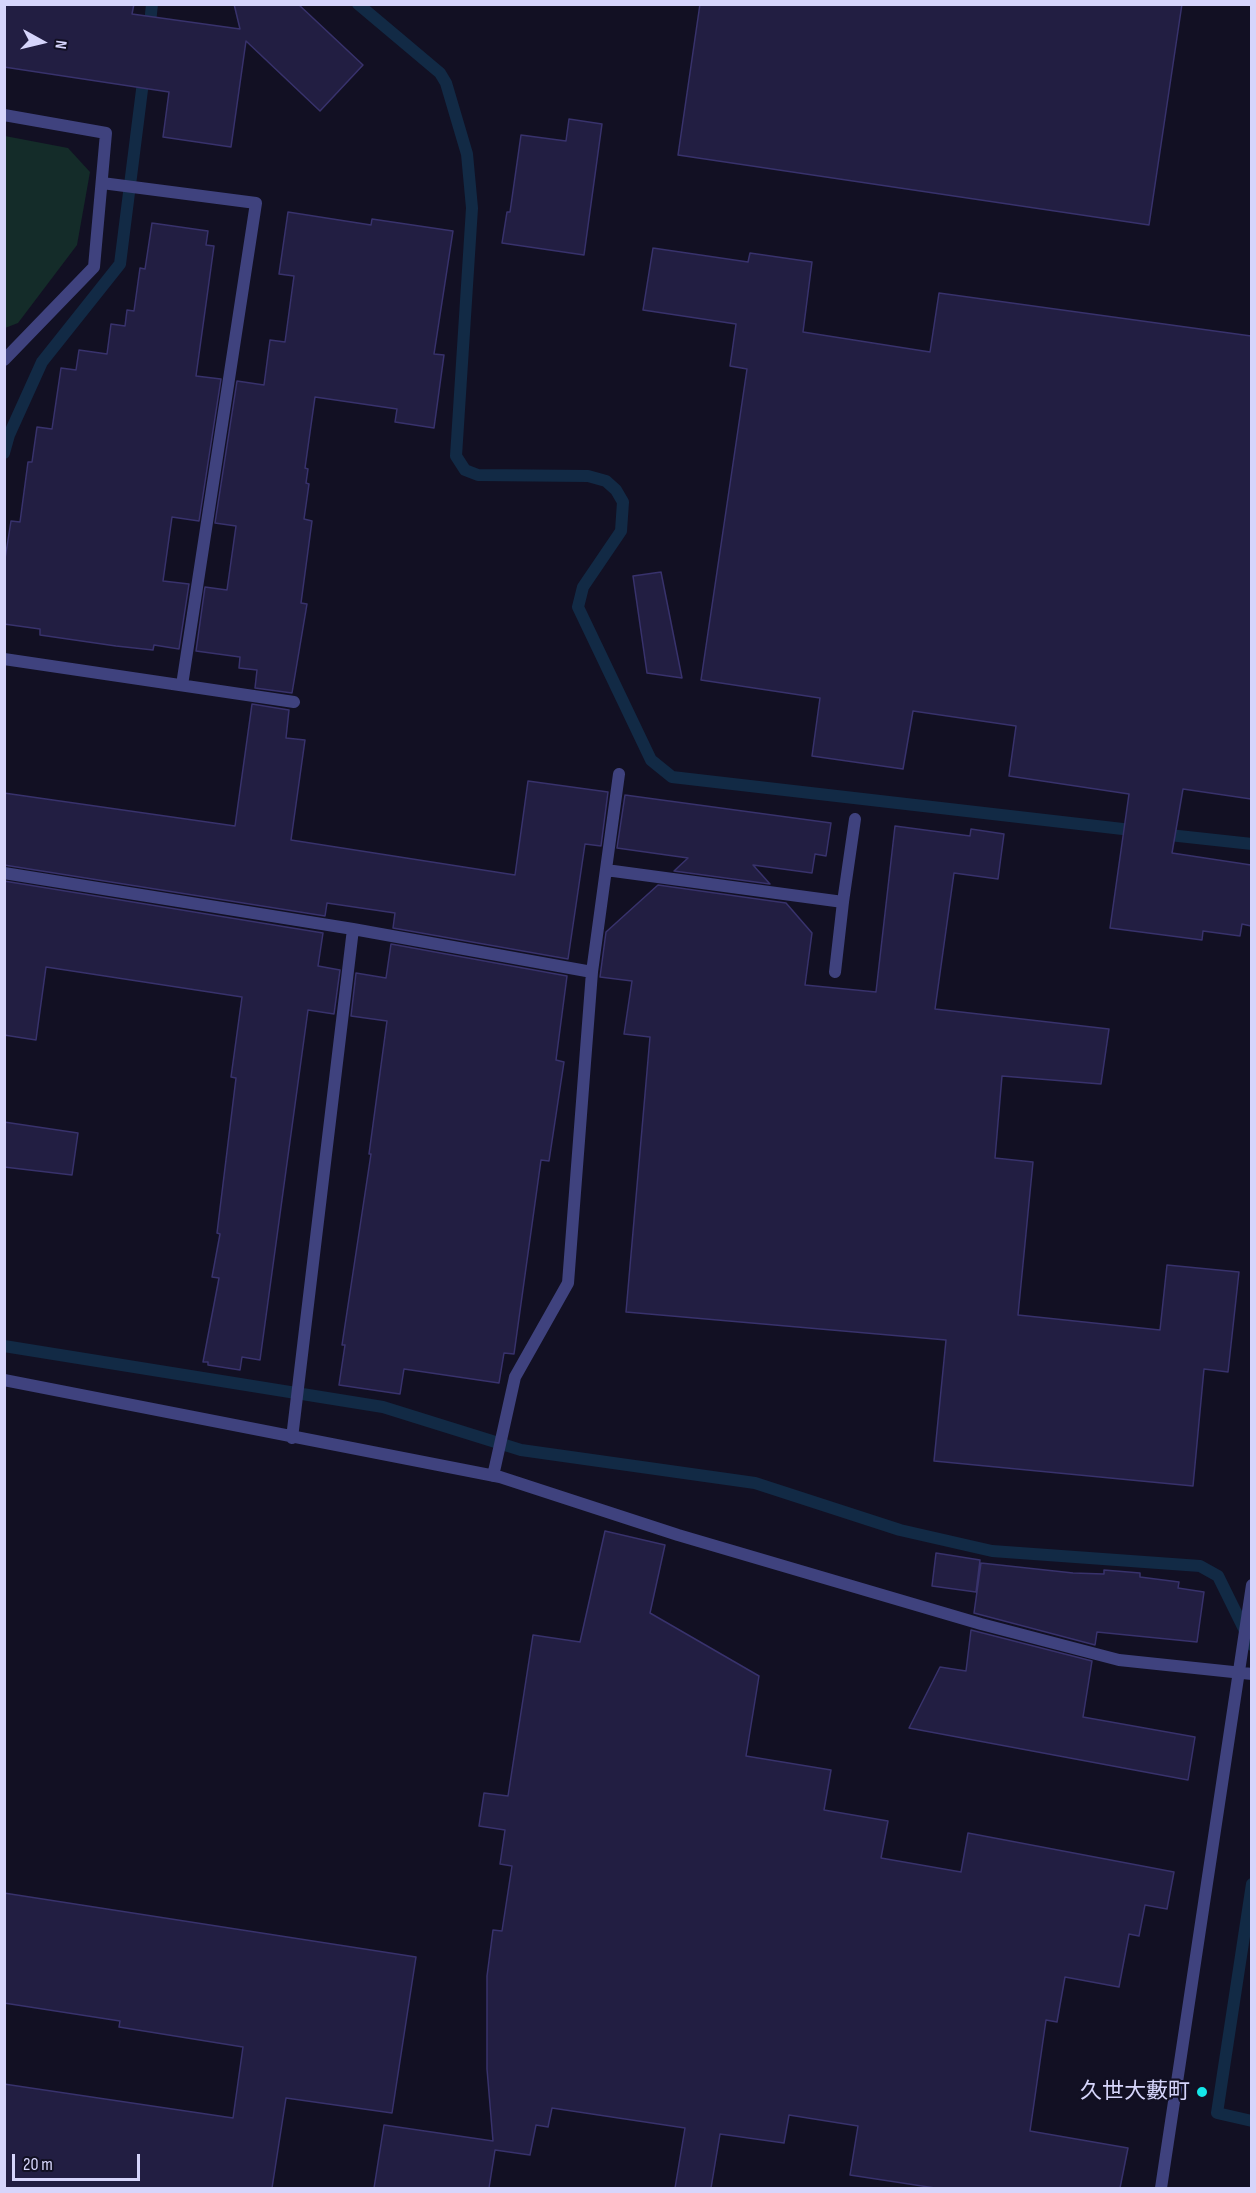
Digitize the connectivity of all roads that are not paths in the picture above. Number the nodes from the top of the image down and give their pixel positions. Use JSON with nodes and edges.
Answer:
{"nodes":[{"id":1,"x":4,"y":115,"type":"edge"},
{"id":2,"x":102,"y":183,"type":"junction"},
{"id":3,"x":4,"y":360,"type":"edge"},
{"id":4,"x":4,"y":659,"type":"edge"},
{"id":5,"x":182,"y":685,"type":"junction"},
{"id":6,"x":294,"y":702,"type":"dead end"},
{"id":7,"x":619,"y":774,"type":"dead end"},
{"id":8,"x":855,"y":819,"type":"dead end"},
{"id":9,"x":606,"y":870,"type":"junction"},
{"id":10,"x":4,"y":873,"type":"edge"},
{"id":11,"x":843,"y":902,"type":"junction"},
{"id":12,"x":353,"y":929,"type":"junction"},
{"id":13,"x":592,"y":972,"type":"junction"},
{"id":14,"x":836,"y":972,"type":"dead end"},
{"id":15,"x":4,"y":1380,"type":"edge"},
{"id":16,"x":292,"y":1438,"type":"junction"},
{"id":17,"x":493,"y":1476,"type":"junction"},
{"id":18,"x":1251,"y":1585,"type":"edge"},
{"id":19,"x":1245,"y":1673,"type":"edge"},
{"id":20,"x":1161,"y":2188,"type":"edge"}],
"edges":[{"from":1,"to":2,"type":"street"},
{"from":2,"to":3,"type":"street"},
{"from":2,"to":5,"type":"street"},
{"from":4,"to":5,"type":"street"},
{"from":5,"to":6,"type":"street"},
{"from":7,"to":9,"type":"street"},
{"from":8,"to":11,"type":"street"},
{"from":9,"to":11,"type":"street"},
{"from":9,"to":13,"type":"street"},
{"from":10,"to":12,"type":"street"},
{"from":11,"to":14,"type":"street"},
{"from":12,"to":13,"type":"street"},
{"from":12,"to":16,"type":"street"},
{"from":13,"to":17,"type":"street"},
{"from":15,"to":16,"type":"street"},
{"from":16,"to":17,"type":"street"},
{"from":17,"to":19,"type":"street"},
{"from":18,"to":19,"type":"street"},
{"from":19,"to":20,"type":"street"}]}
